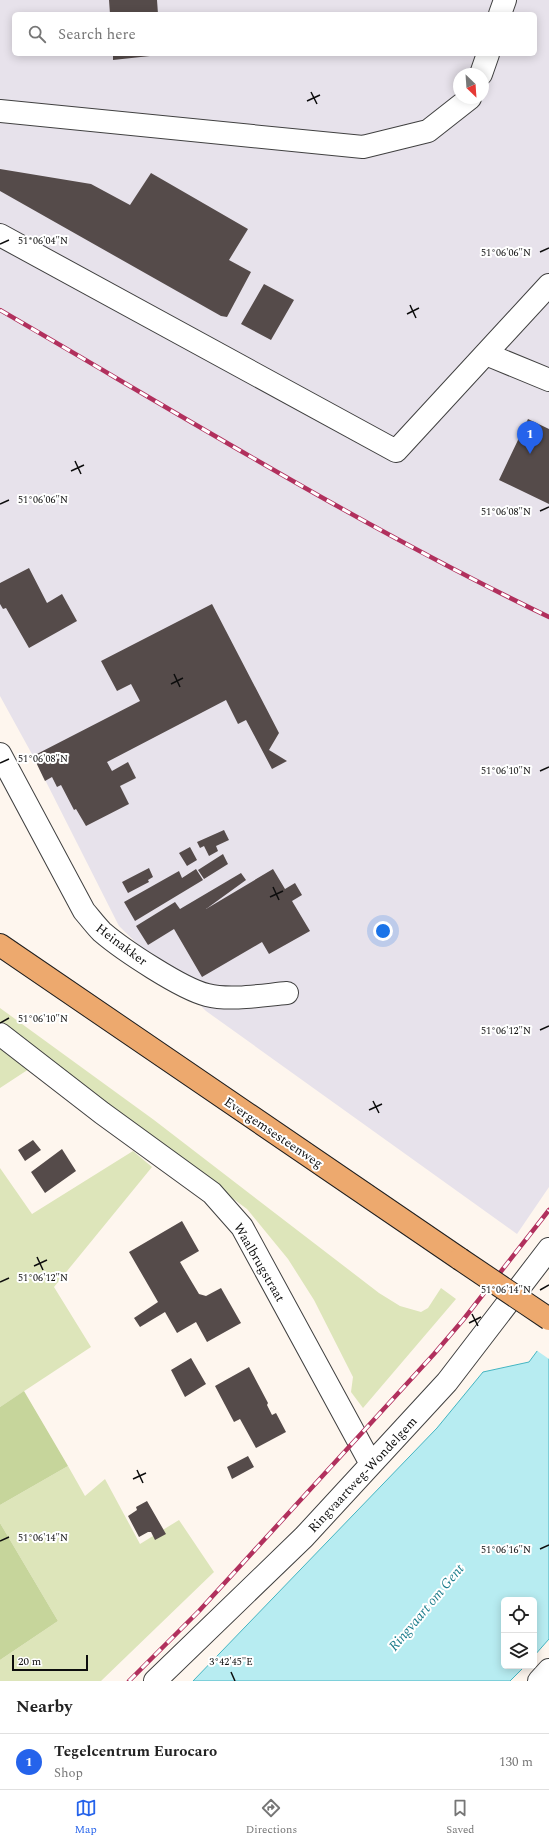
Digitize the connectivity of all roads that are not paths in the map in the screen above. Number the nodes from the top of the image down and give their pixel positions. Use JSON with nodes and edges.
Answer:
{"nodes":[{"id":1,"x":505,"y":0,"type":"edge"},
{"id":2,"x":501,"y":12,"type":"edge"},
{"id":3,"x":487,"y":56,"type":"edge"},
{"id":4,"x":483,"y":68,"type":"edge"},
{"id":5,"x":462,"y":104,"type":"edge"},
{"id":6,"x":0,"y":111,"type":"edge"},
{"id":7,"x":0,"y":235,"type":"edge"},
{"id":8,"x":549,"y":285,"type":"edge"},
{"id":9,"x":486,"y":354,"type":"junction"},
{"id":10,"x":549,"y":380,"type":"edge"},
{"id":11,"x":0,"y":754,"type":"edge"},
{"id":12,"x":0,"y":945,"type":"edge"},
{"id":13,"x":287,"y":993,"type":"dead end"},
{"id":14,"x":0,"y":1034,"type":"edge"},
{"id":15,"x":549,"y":1249,"type":"edge"},
{"id":16,"x":549,"y":1319,"type":"edge"},
{"id":17,"x":371,"y":1464,"type":"junction"},
{"id":18,"x":549,"y":1670,"type":"edge"},
{"id":19,"x":155,"y":1681,"type":"edge"},
{"id":20,"x":539,"y":1681,"type":"edge"}],
"edges":[{"from":1,"to":2,"type":"street"},
{"from":3,"to":4,"type":"street"},
{"from":5,"to":6,"type":"street"},
{"from":7,"to":9,"type":"street"},
{"from":8,"to":9,"type":"street"},
{"from":9,"to":10,"type":"street"},
{"from":11,"to":13,"type":"street","name":"Heinakker"},
{"from":12,"to":16,"type":"main road","name":"Evergemsesteenweg","bridge":true},
{"from":14,"to":17,"type":"street","name":"Waalbrugstraat"},
{"from":15,"to":17,"type":"street","name":"Ringvaartweg-Wondelgem"},
{"from":17,"to":19,"type":"street","name":"Ringvaartweg-Wondelgem"},
{"from":18,"to":20,"type":"street"}]}
